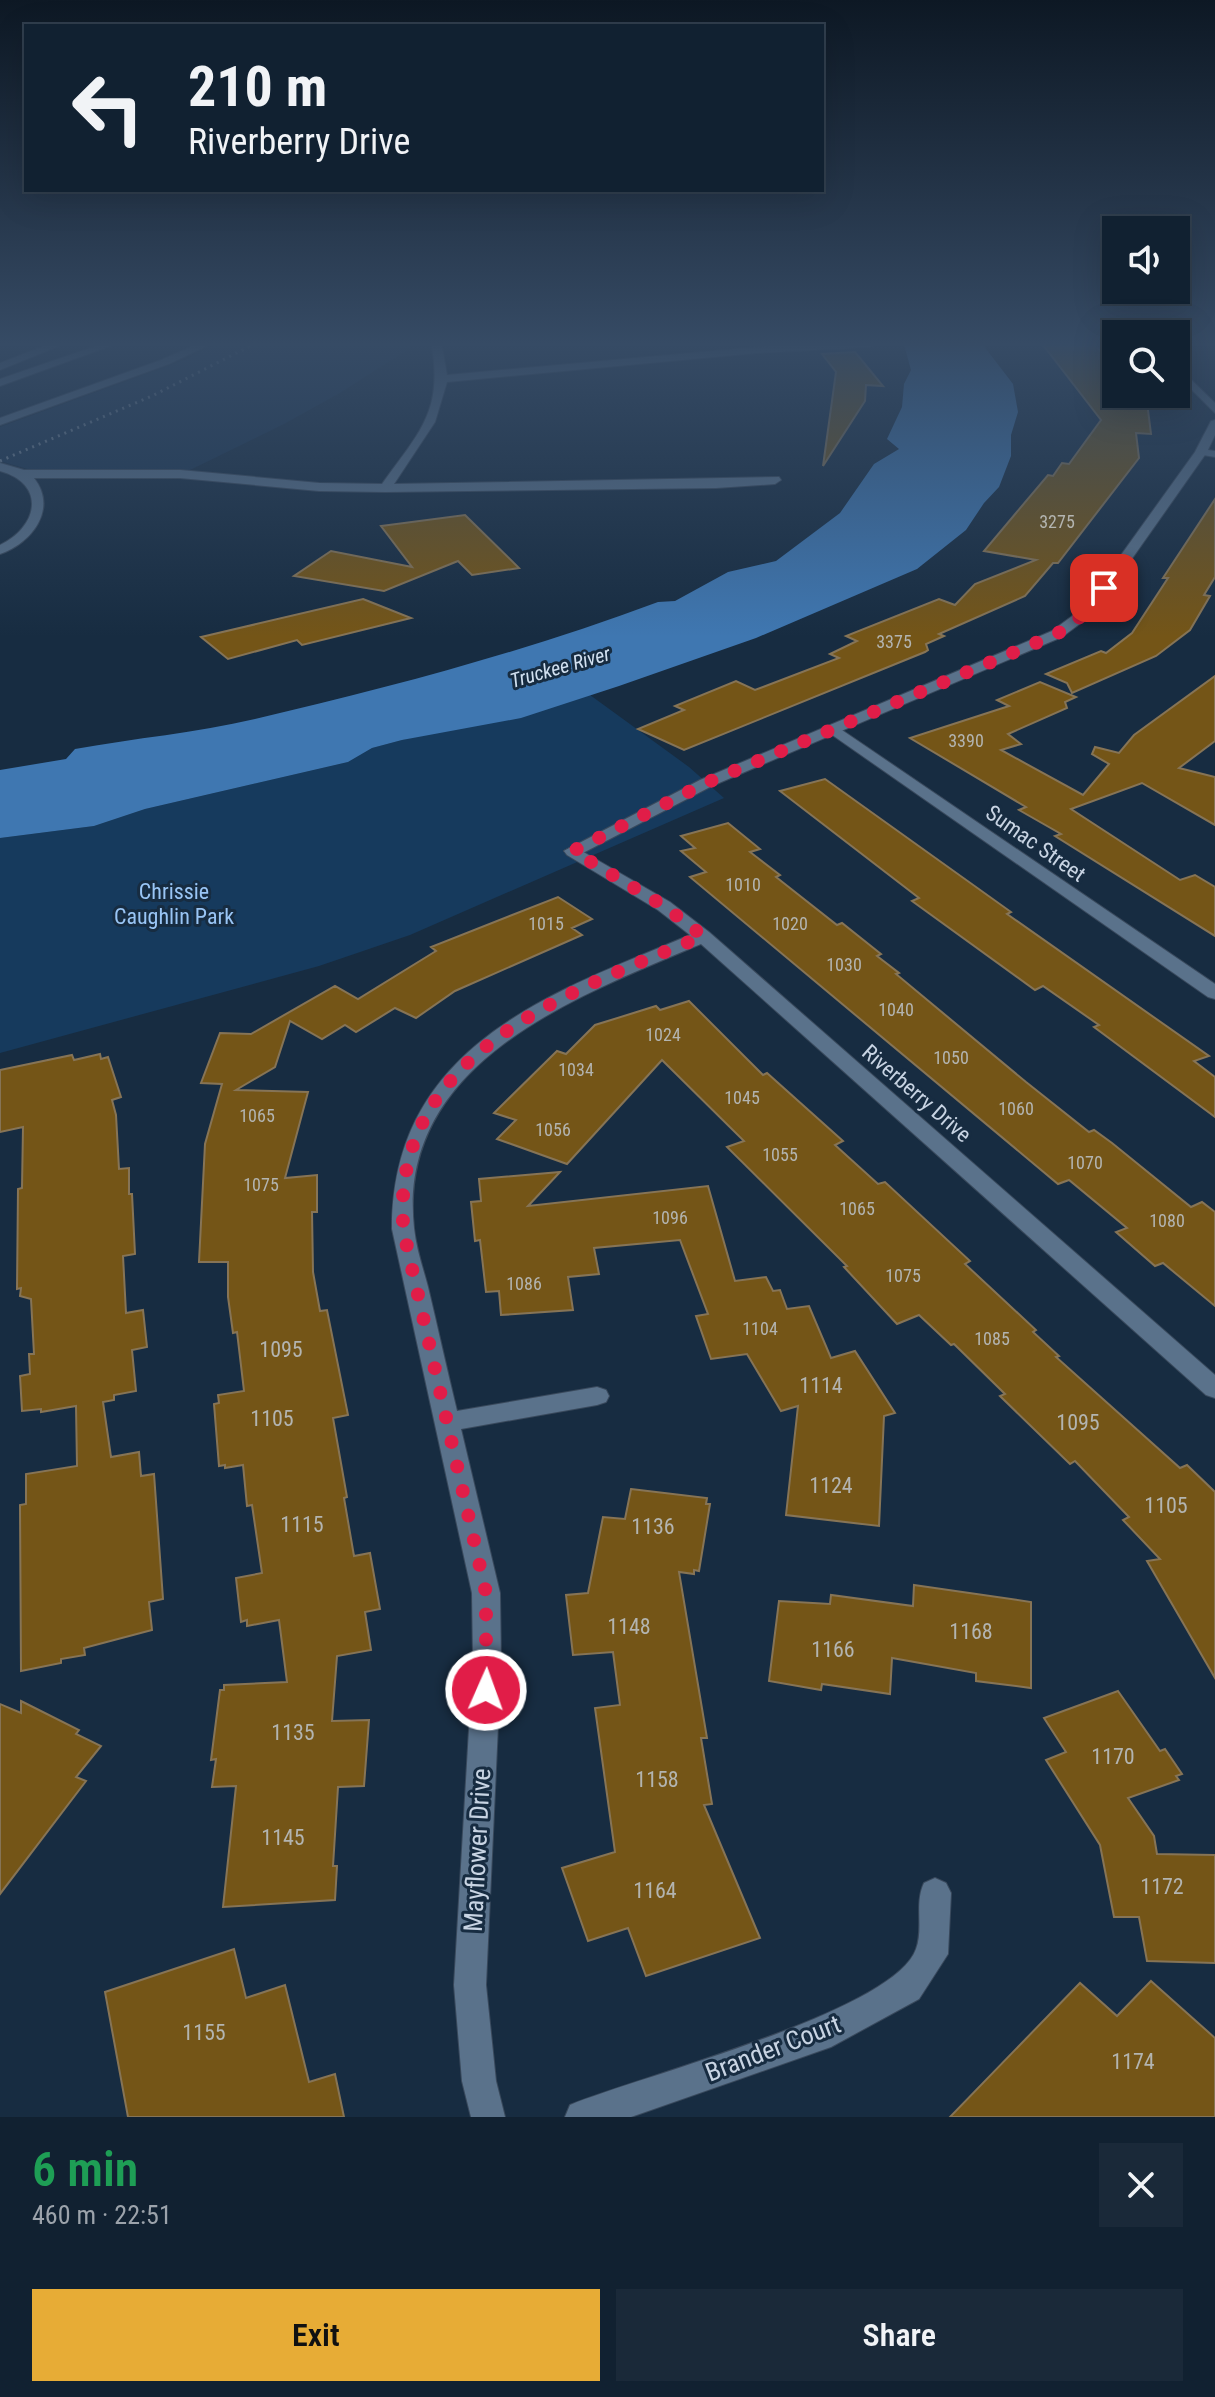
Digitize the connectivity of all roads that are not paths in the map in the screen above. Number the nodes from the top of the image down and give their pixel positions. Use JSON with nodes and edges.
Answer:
{"nodes":[{"id":1,"x":419,"y":440,"type":"edge"},
{"id":2,"x":1208,"y":453,"type":"edge"},
{"id":3,"x":0,"y":467,"type":"edge"},
{"id":4,"x":23,"y":474,"type":"junction"},
{"id":5,"x":775,"y":480,"type":"dead end"},
{"id":6,"x":385,"y":488,"type":"junction"},
{"id":7,"x":0,"y":550,"type":"edge"},
{"id":8,"x":833,"y":729,"type":"junction"},
{"id":9,"x":703,"y":936,"type":"junction"},
{"id":10,"x":1215,"y":993,"type":"edge"},
{"id":11,"x":1215,"y":1389,"type":"edge"},
{"id":12,"x":597,"y":1396,"type":"dead end"},
{"id":13,"x":448,"y":1422,"type":"junction"},
{"id":14,"x":935,"y":1893,"type":"dead end"},
{"id":15,"x":488,"y":2117,"type":"edge"},
{"id":16,"x":582,"y":2117,"type":"edge"}],
"edges":[{"from":1,"to":6,"type":"street"},
{"from":2,"to":8,"type":"street"},
{"from":3,"to":4,"type":"street"},
{"from":4,"to":6,"type":"street"},
{"from":4,"to":7,"type":"street"},
{"from":5,"to":6,"type":"street"},
{"from":8,"to":9,"type":"street","name":"Riverberry Drive"},
{"from":8,"to":10,"type":"street","name":"Sumac Street"},
{"from":9,"to":11,"type":"street","name":"Riverberry Drive"},
{"from":9,"to":13,"type":"street","name":"Mayflower Drive"},
{"from":12,"to":13,"type":"street"},
{"from":13,"to":15,"type":"street","name":"Mayflower Drive"},
{"from":14,"to":16,"type":"street","name":"Brander Court"}]}
